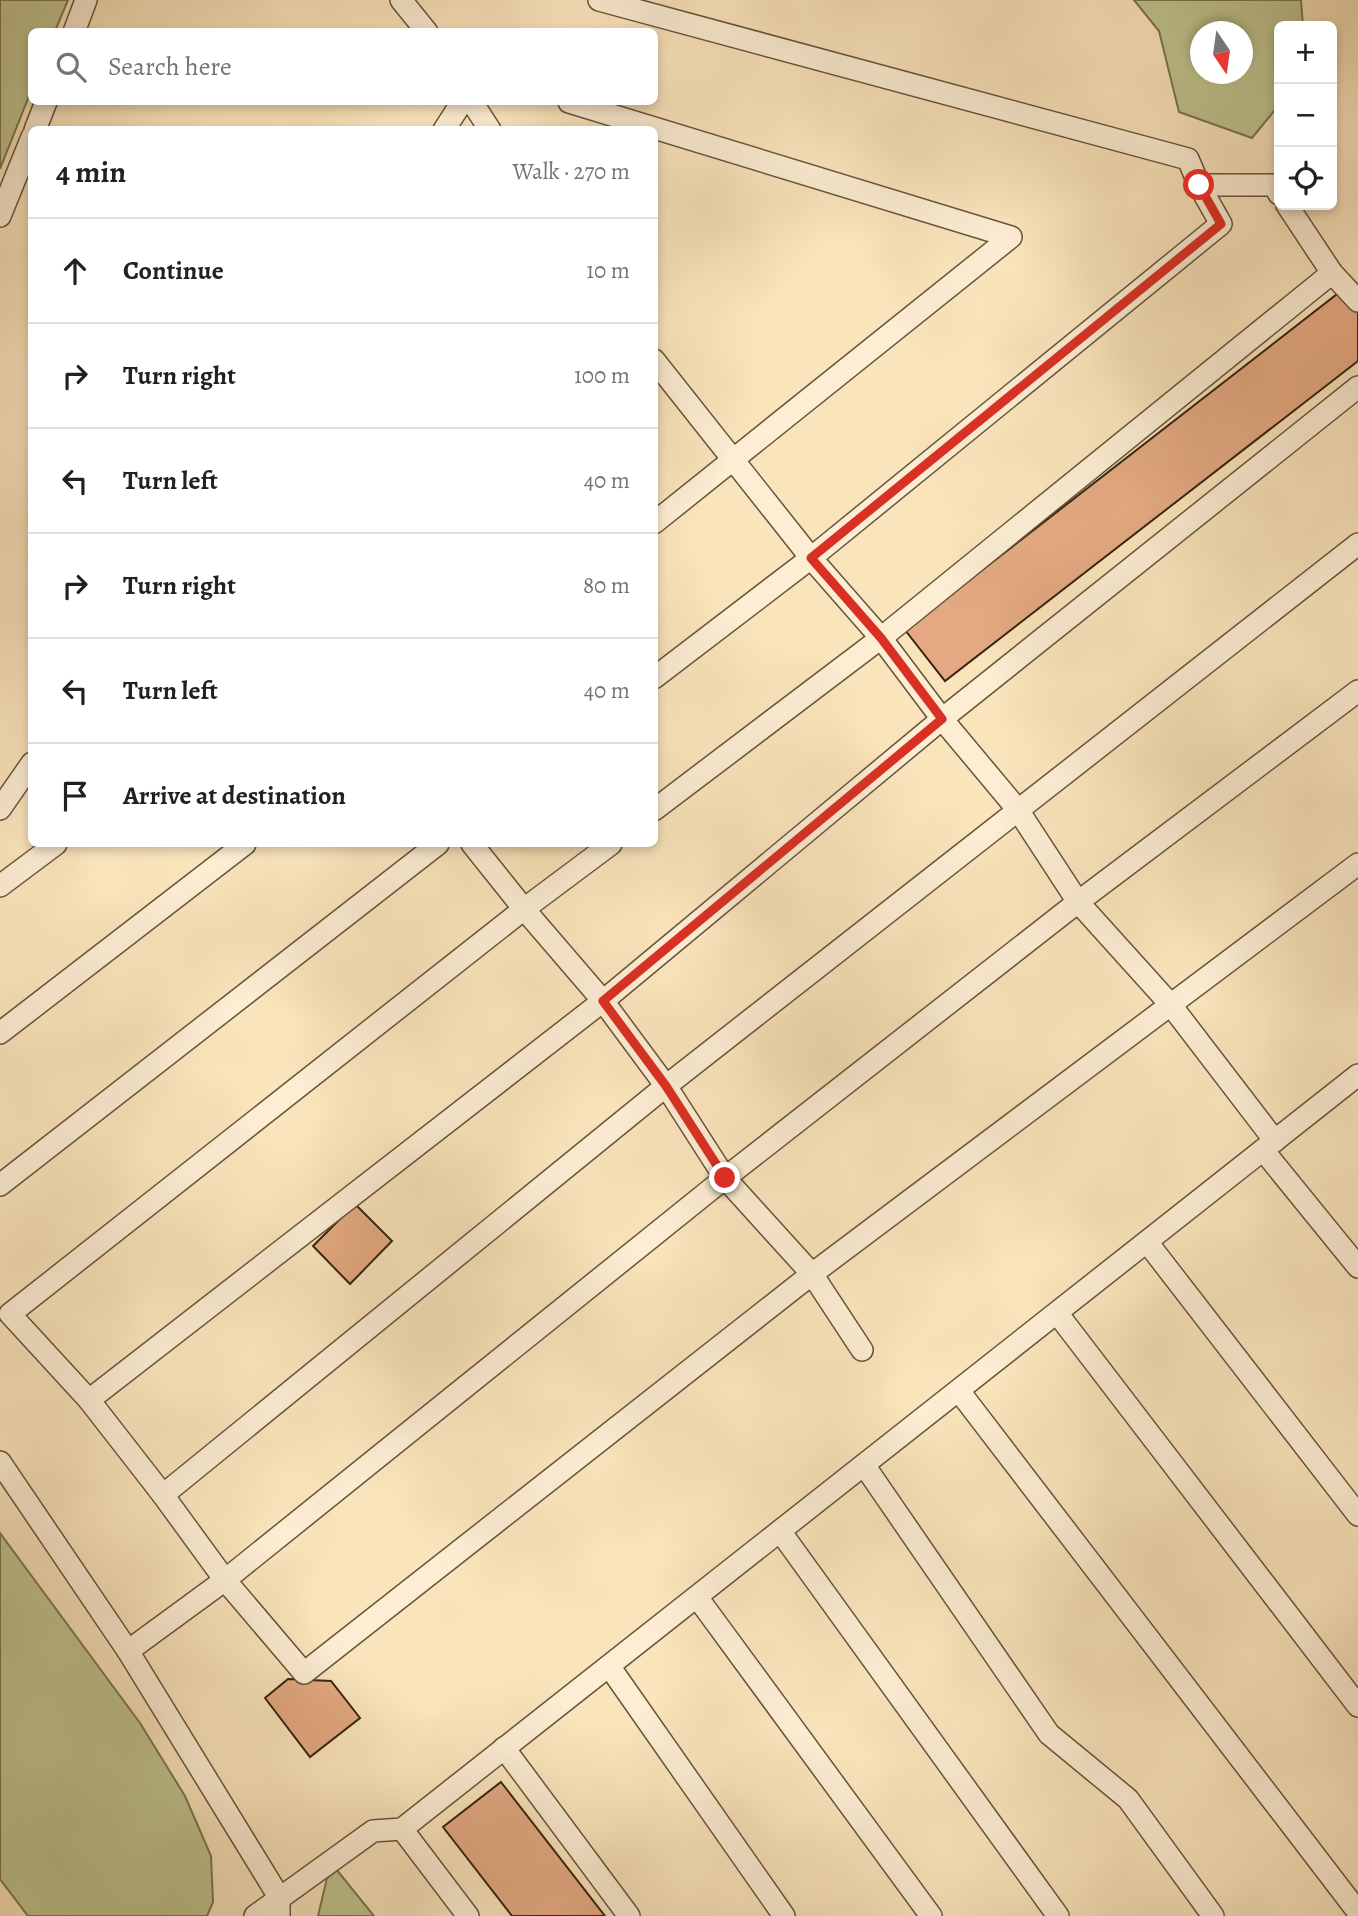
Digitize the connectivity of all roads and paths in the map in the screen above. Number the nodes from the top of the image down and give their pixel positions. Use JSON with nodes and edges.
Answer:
{"nodes":[{"id":1,"x":86,"y":0,"type":"edge"},
{"id":2,"x":401,"y":0,"type":"edge"},
{"id":3,"x":600,"y":0,"type":"edge"},
{"id":4,"x":76,"y":28,"type":"edge"},
{"id":5,"x":424,"y":28,"type":"edge"},
{"id":6,"x":45,"y":105,"type":"edge"},
{"id":7,"x":460,"y":105,"type":"edge"},
{"id":8,"x":474,"y":105,"type":"edge"},
{"id":9,"x":579,"y":105,"type":"edge"},
{"id":10,"x":36,"y":126,"type":"edge"},
{"id":11,"x":447,"y":126,"type":"edge"},
{"id":12,"x":487,"y":126,"type":"edge"},
{"id":13,"x":648,"y":126,"type":"edge"},
{"id":14,"x":658,"y":129,"type":"edge"},
{"id":15,"x":28,"y":147,"type":"edge"},
{"id":16,"x":1199,"y":185,"type":"junction"},
{"id":17,"x":1274,"y":186,"type":"edge"},
{"id":18,"x":1290,"y":210,"type":"edge"},
{"id":19,"x":0,"y":216,"type":"edge"},
{"id":20,"x":1332,"y":273,"type":"junction"},
{"id":21,"x":1358,"y":301,"type":"edge"},
{"id":22,"x":661,"y":384,"type":"edge"},
{"id":23,"x":1358,"y":387,"type":"edge"},
{"id":24,"x":734,"y":460,"type":"junction"},
{"id":25,"x":658,"y":520,"type":"edge"},
{"id":26,"x":1358,"y":544,"type":"edge"},
{"id":27,"x":811,"y":558,"type":"junction"},
{"id":28,"x":881,"y":638,"type":"junction"},
{"id":29,"x":658,"y":675,"type":"edge"},
{"id":30,"x":1358,"y":691,"type":"edge"},
{"id":31,"x":942,"y":719,"type":"junction"},
{"id":32,"x":28,"y":770,"type":"edge"},
{"id":33,"x":658,"y":807,"type":"edge"},
{"id":34,"x":0,"y":809,"type":"edge"},
{"id":35,"x":1017,"y":810,"type":"junction"},
{"id":36,"x":52,"y":847,"type":"edge"},
{"id":37,"x":241,"y":847,"type":"edge"},
{"id":38,"x":435,"y":847,"type":"edge"},
{"id":39,"x":474,"y":847,"type":"edge"},
{"id":40,"x":607,"y":847,"type":"edge"},
{"id":41,"x":1358,"y":864,"type":"edge"},
{"id":42,"x":0,"y":886,"type":"edge"},
{"id":43,"x":1078,"y":902,"type":"junction"},
{"id":44,"x":524,"y":909,"type":"junction"},
{"id":45,"x":603,"y":1001,"type":"junction"},
{"id":46,"x":1170,"y":1004,"type":"junction"},
{"id":47,"x":0,"y":1033,"type":"edge"},
{"id":48,"x":1356,"y":1081,"type":"edge"},
{"id":49,"x":666,"y":1086,"type":"junction"},
{"id":50,"x":1269,"y":1146,"type":"junction"},
{"id":51,"x":725,"y":1178,"type":"junction"},
{"id":52,"x":0,"y":1185,"type":"edge"},
{"id":53,"x":1147,"y":1242,"type":"junction"},
{"id":54,"x":1358,"y":1267,"type":"edge"},
{"id":55,"x":812,"y":1274,"type":"junction"},
{"id":56,"x":1057,"y":1313,"type":"junction"},
{"id":57,"x":862,"y":1350,"type":"dead end"},
{"id":58,"x":959,"y":1391,"type":"junction"},
{"id":59,"x":89,"y":1400,"type":"junction"},
{"id":60,"x":0,"y":1462,"type":"edge"},
{"id":61,"x":864,"y":1465,"type":"junction"},
{"id":62,"x":163,"y":1495,"type":"junction"},
{"id":63,"x":1358,"y":1515,"type":"edge"},
{"id":64,"x":780,"y":1531,"type":"junction"},
{"id":65,"x":225,"y":1580,"type":"junction"},
{"id":66,"x":696,"y":1597,"type":"junction"},
{"id":67,"x":128,"y":1651,"type":"junction"},
{"id":68,"x":609,"y":1666,"type":"junction"},
{"id":69,"x":1358,"y":1706,"type":"edge"},
{"id":70,"x":504,"y":1748,"type":"junction"},
{"id":71,"x":402,"y":1829,"type":"junction"},
{"id":72,"x":279,"y":1907,"type":"edge"},
{"id":73,"x":1358,"y":1912,"type":"edge"},
{"id":74,"x":255,"y":1916,"type":"edge"},
{"id":75,"x":468,"y":1916,"type":"edge"},
{"id":76,"x":629,"y":1916,"type":"edge"},
{"id":77,"x":784,"y":1916,"type":"edge"},
{"id":78,"x":932,"y":1916,"type":"edge"},
{"id":79,"x":1058,"y":1916,"type":"edge"},
{"id":80,"x":1213,"y":1916,"type":"edge"}],
"edges":[{"from":1,"to":4,"type":"lane"},
{"from":2,"to":5,"type":"lane"},
{"from":3,"to":16,"type":"lane"},
{"from":6,"to":10,"type":"lane"},
{"from":7,"to":11,"type":"lane"},
{"from":8,"to":12,"type":"lane"},
{"from":9,"to":13,"type":"lane"},
{"from":14,"to":24,"type":"lane"},
{"from":15,"to":19,"type":"lane"},
{"from":16,"to":17,"type":"lane"},
{"from":16,"to":27,"type":"lane"},
{"from":18,"to":20,"type":"lane"},
{"from":20,"to":21,"type":"lane"},
{"from":20,"to":28,"type":"lane"},
{"from":22,"to":24,"type":"lane"},
{"from":23,"to":31,"type":"lane"},
{"from":24,"to":25,"type":"lane"},
{"from":24,"to":27,"type":"lane"},
{"from":26,"to":35,"type":"lane"},
{"from":27,"to":28,"type":"lane"},
{"from":27,"to":29,"type":"lane"},
{"from":28,"to":31,"type":"lane"},
{"from":28,"to":33,"type":"lane"},
{"from":30,"to":43,"type":"lane"},
{"from":31,"to":35,"type":"lane"},
{"from":31,"to":45,"type":"lane"},
{"from":32,"to":34,"type":"lane"},
{"from":35,"to":43,"type":"lane"},
{"from":35,"to":49,"type":"lane"},
{"from":36,"to":42,"type":"lane"},
{"from":37,"to":47,"type":"lane"},
{"from":38,"to":52,"type":"lane"},
{"from":39,"to":44,"type":"lane"},
{"from":40,"to":44,"type":"lane"},
{"from":41,"to":46,"type":"lane"},
{"from":43,"to":46,"type":"lane"},
{"from":43,"to":51,"type":"lane"},
{"from":44,"to":45,"type":"lane"},
{"from":44,"to":59,"type":"lane"},
{"from":45,"to":49,"type":"lane"},
{"from":45,"to":59,"type":"lane"},
{"from":46,"to":50,"type":"lane"},
{"from":46,"to":55,"type":"lane"},
{"from":48,"to":50,"type":"lane"},
{"from":49,"to":51,"type":"lane"},
{"from":49,"to":62,"type":"lane"},
{"from":50,"to":53,"type":"lane"},
{"from":50,"to":54,"type":"lane"},
{"from":51,"to":55,"type":"lane"},
{"from":51,"to":65,"type":"lane"},
{"from":53,"to":56,"type":"lane"},
{"from":53,"to":63,"type":"lane"},
{"from":55,"to":57,"type":"lane"},
{"from":55,"to":65,"type":"lane"},
{"from":56,"to":58,"type":"lane"},
{"from":56,"to":69,"type":"lane"},
{"from":58,"to":61,"type":"lane"},
{"from":58,"to":73,"type":"lane"},
{"from":59,"to":62,"type":"lane"},
{"from":60,"to":67,"type":"lane"},
{"from":61,"to":64,"type":"lane"},
{"from":61,"to":80,"type":"lane"},
{"from":62,"to":65,"type":"lane"},
{"from":64,"to":66,"type":"lane"},
{"from":64,"to":79,"type":"lane"},
{"from":65,"to":67,"type":"lane"},
{"from":66,"to":68,"type":"lane"},
{"from":66,"to":78,"type":"lane"},
{"from":67,"to":72,"type":"lane"},
{"from":68,"to":70,"type":"lane"},
{"from":68,"to":77,"type":"lane"},
{"from":70,"to":71,"type":"lane"},
{"from":70,"to":76,"type":"lane"},
{"from":71,"to":72,"type":"lane"},
{"from":71,"to":75,"type":"lane"},
{"from":72,"to":74,"type":"lane"}]}
